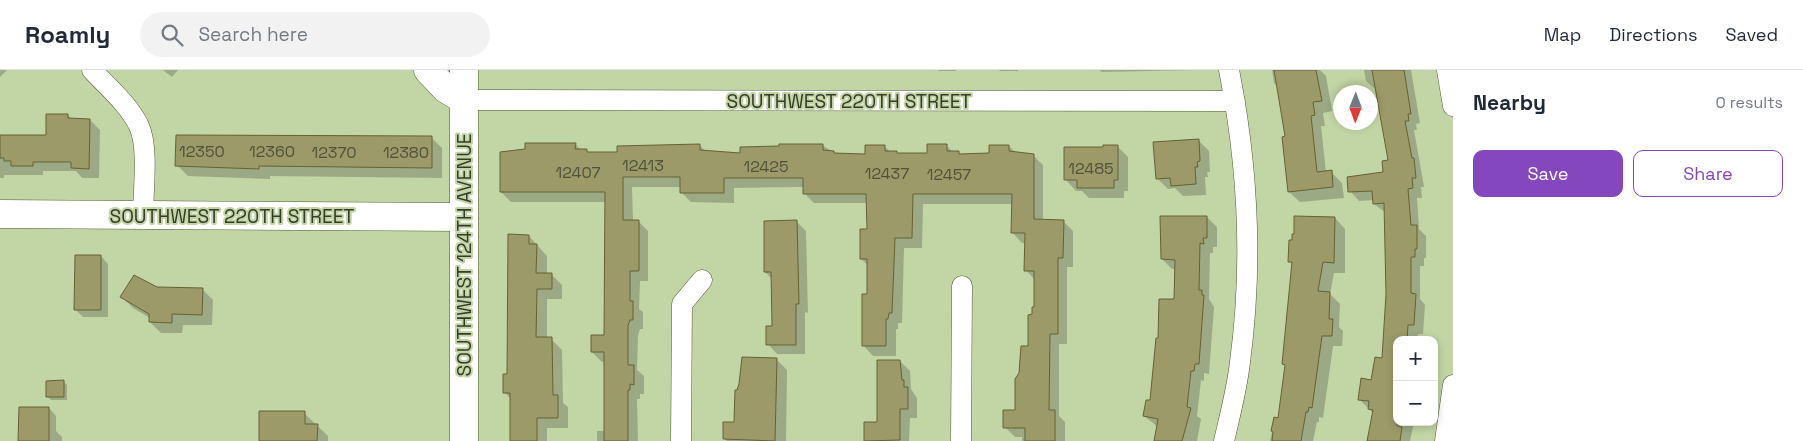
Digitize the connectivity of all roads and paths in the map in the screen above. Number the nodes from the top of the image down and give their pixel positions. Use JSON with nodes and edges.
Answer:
{"nodes":[{"id":1,"x":92,"y":70,"type":"edge"},
{"id":2,"x":428,"y":70,"type":"edge"},
{"id":3,"x":464,"y":70,"type":"edge"},
{"id":4,"x":1228,"y":70,"type":"edge"},
{"id":5,"x":1447,"y":70,"type":"edge"},
{"id":6,"x":464,"y":100,"type":"junction"},
{"id":7,"x":1235,"y":101,"type":"junction"},
{"id":8,"x":1453,"y":106,"type":"edge"},
{"id":9,"x":0,"y":214,"type":"edge"},
{"id":10,"x":143,"y":216,"type":"junction"},
{"id":11,"x":464,"y":217,"type":"junction"},
{"id":12,"x":702,"y":280,"type":"dead end"},
{"id":13,"x":962,"y":286,"type":"dead end"},
{"id":14,"x":1453,"y":385,"type":"edge"},
{"id":15,"x":464,"y":441,"type":"edge"},
{"id":16,"x":681,"y":441,"type":"edge"},
{"id":17,"x":961,"y":441,"type":"edge"},
{"id":18,"x":1224,"y":441,"type":"edge"},
{"id":19,"x":1445,"y":441,"type":"edge"}],
"edges":[{"from":1,"to":10,"type":"street"},
{"from":2,"to":6,"type":"street"},
{"from":3,"to":6,"type":"street","name":"SOUTHWEST 124TH AVENUE"},
{"from":4,"to":7,"type":"street"},
{"from":5,"to":8,"type":"street"},
{"from":6,"to":7,"type":"street","name":"SOUTHWEST 220TH STREET"},
{"from":6,"to":11,"type":"street","name":"SOUTHWEST 124TH AVENUE"},
{"from":7,"to":18,"type":"street"},
{"from":9,"to":10,"type":"street","name":"SOUTHWEST 220TH STREET"},
{"from":10,"to":11,"type":"street","name":"SOUTHWEST 220TH STREET"},
{"from":11,"to":15,"type":"street","name":"SOUTHWEST 124TH AVENUE"},
{"from":12,"to":16,"type":"street"},
{"from":13,"to":17,"type":"street"},
{"from":14,"to":19,"type":"street"}]}
